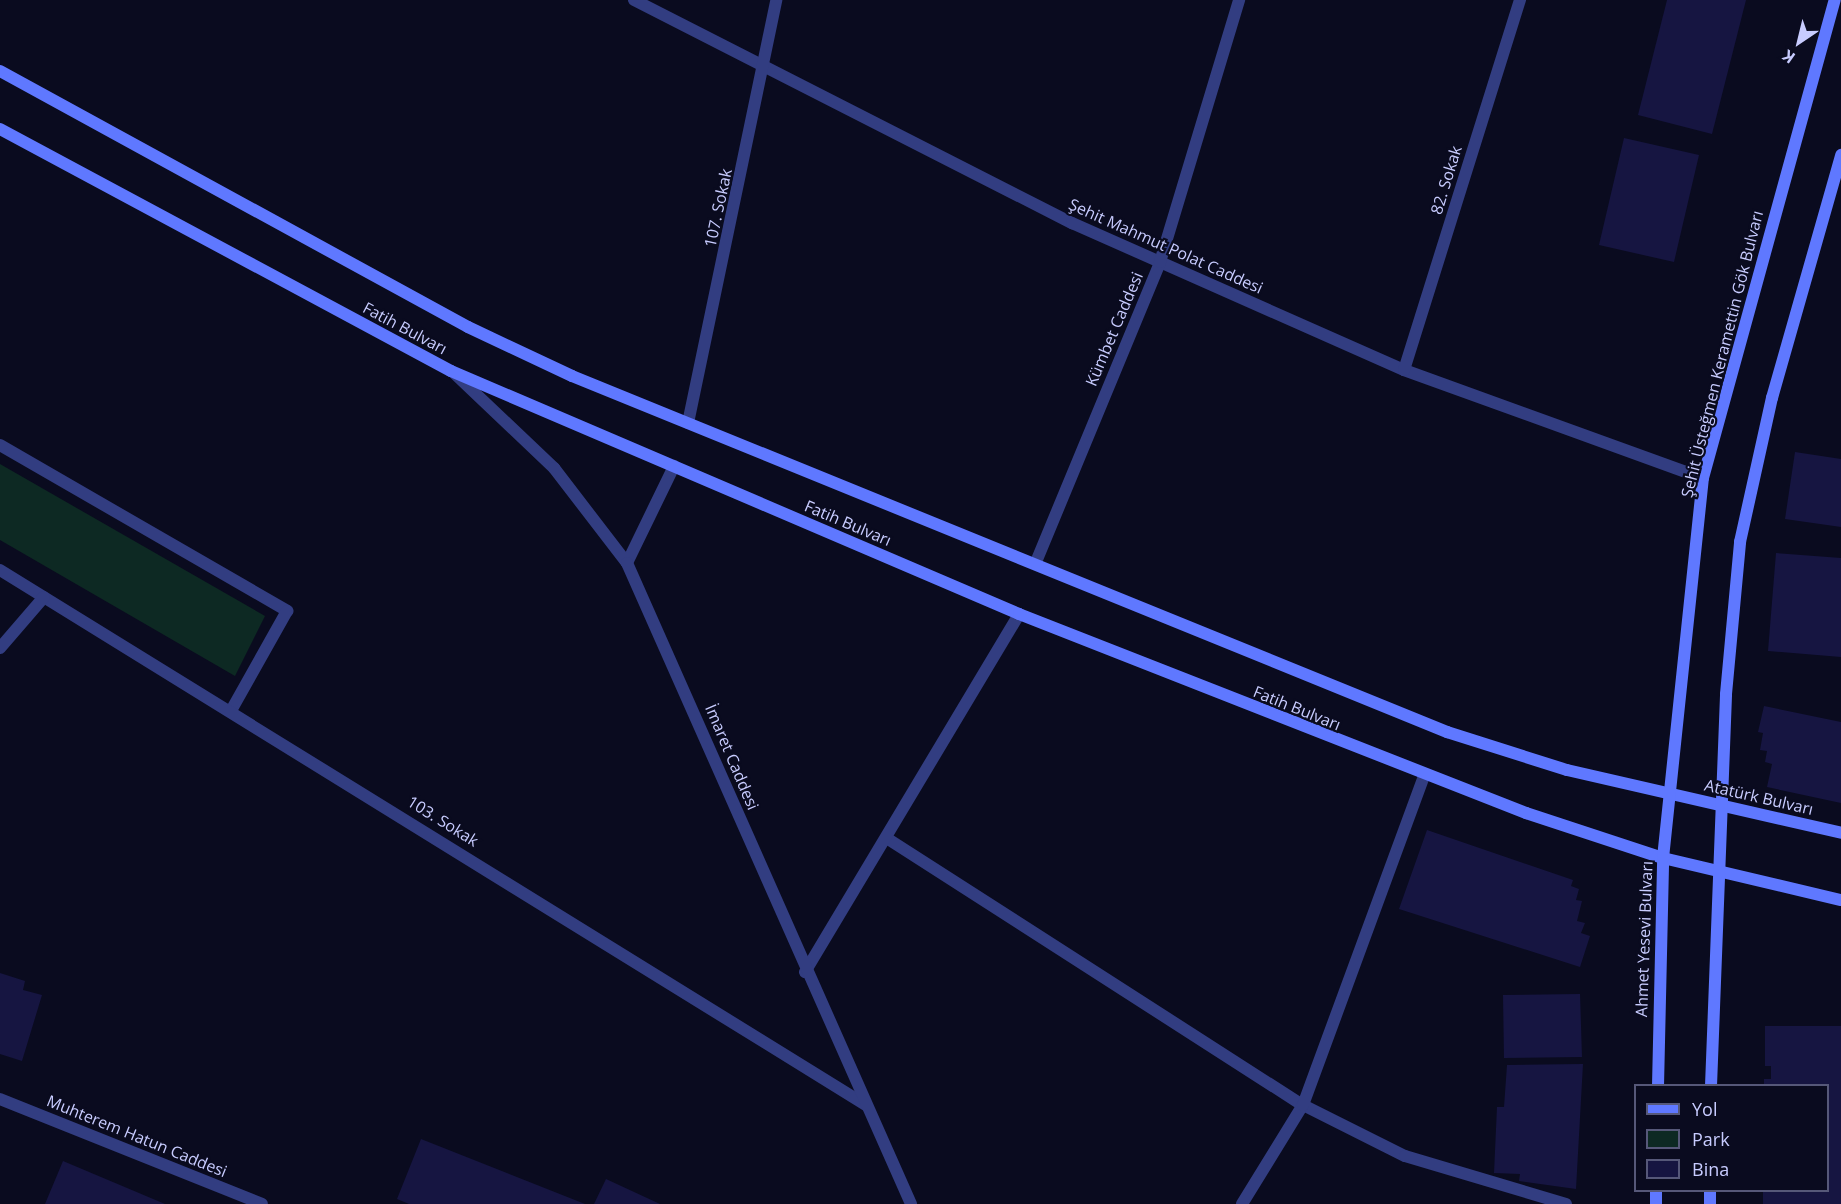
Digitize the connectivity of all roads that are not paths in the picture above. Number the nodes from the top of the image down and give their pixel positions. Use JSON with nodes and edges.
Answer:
{"nodes":[{"id":1,"x":634,"y":0,"type":"edge"},
{"id":2,"x":776,"y":0,"type":"edge"},
{"id":3,"x":1239,"y":0,"type":"edge"},
{"id":4,"x":1520,"y":0,"type":"edge"},
{"id":5,"x":1834,"y":0,"type":"edge"},
{"id":6,"x":766,"y":67,"type":"junction"},
{"id":7,"x":0,"y":71,"type":"edge"},
{"id":8,"x":0,"y":129,"type":"edge"},
{"id":9,"x":1841,"y":155,"type":"edge"},
{"id":10,"x":1160,"y":262,"type":"junction"},
{"id":11,"x":1404,"y":370,"type":"junction"},
{"id":12,"x":451,"y":371,"type":"junction"},
{"id":13,"x":688,"y":423,"type":"junction"},
{"id":14,"x":0,"y":445,"type":"edge"},
{"id":15,"x":674,"y":466,"type":"junction"},
{"id":16,"x":1703,"y":478,"type":"junction"},
{"id":17,"x":1036,"y":562,"type":"junction"},
{"id":18,"x":627,"y":563,"type":"junction"},
{"id":19,"x":0,"y":570,"type":"edge"},
{"id":20,"x":44,"y":597,"type":"junction"},
{"id":21,"x":1018,"y":614,"type":"junction"},
{"id":22,"x":0,"y":648,"type":"edge"},
{"id":23,"x":232,"y":709,"type":"junction"},
{"id":24,"x":1424,"y":777,"type":"junction"},
{"id":25,"x":1670,"y":794,"type":"junction"},
{"id":26,"x":1720,"y":804,"type":"junction"},
{"id":27,"x":1841,"y":833,"type":"edge"},
{"id":28,"x":888,"y":838,"type":"junction"},
{"id":29,"x":1663,"y":858,"type":"junction"},
{"id":30,"x":1717,"y":870,"type":"junction"},
{"id":31,"x":1841,"y":900,"type":"edge"},
{"id":32,"x":805,"y":972,"type":"junction"},
{"id":33,"x":1658,"y":1084,"type":"edge"},
{"id":34,"x":1711,"y":1084,"type":"edge"},
{"id":35,"x":0,"y":1100,"type":"edge"},
{"id":36,"x":866,"y":1105,"type":"junction"},
{"id":37,"x":1303,"y":1106,"type":"junction"},
{"id":38,"x":262,"y":1204,"type":"edge"},
{"id":39,"x":911,"y":1204,"type":"edge"},
{"id":40,"x":1242,"y":1204,"type":"edge"},
{"id":41,"x":1566,"y":1204,"type":"edge"}],
"edges":[{"from":1,"to":6,"type":"street","name":"Şehit Mahmut Polat Caddesi"},
{"from":2,"to":6,"type":"street","name":"107. Sokak"},
{"from":3,"to":10,"type":"street","name":"Kümbet Caddesi"},
{"from":4,"to":11,"type":"street","name":"82. Sokak"},
{"from":5,"to":16,"type":"main road","name":"Şehit Üsteğmen Keramettin Gök Bulvarı"},
{"from":6,"to":10,"type":"street","name":"Şehit Mahmut Polat Caddesi"},
{"from":6,"to":13,"type":"street","name":"107. Sokak"},
{"from":7,"to":13,"type":"main road","name":"Fatih Bulvarı"},
{"from":8,"to":12,"type":"main road","name":"Fatih Bulvarı"},
{"from":9,"to":26,"type":"main road"},
{"from":10,"to":11,"type":"street","name":"Şehit Mahmut Polat Caddesi"},
{"from":10,"to":17,"type":"street","name":"Kümbet Caddesi"},
{"from":11,"to":16,"type":"street","name":"Şehit Mahmut Polat Caddesi"},
{"from":12,"to":15,"type":"main road","name":"Fatih Bulvarı"},
{"from":12,"to":18,"type":"street","name":"İmaret Caddesi"},
{"from":13,"to":17,"type":"main road","name":"Fatih Bulvarı"},
{"from":14,"to":23,"type":"street"},
{"from":15,"to":18,"type":"street"},
{"from":15,"to":21,"type":"main road","name":"Fatih Bulvarı"},
{"from":16,"to":25,"type":"main road","name":"Şehit Üsteğmen Keramettin Gök Bulvarı"},
{"from":17,"to":25,"type":"main road","name":"Fatih Bulvarı"},
{"from":18,"to":32,"type":"street","name":"İmaret Caddesi"},
{"from":19,"to":20,"type":"street","name":"103. Sokak"},
{"from":20,"to":22,"type":"street"},
{"from":20,"to":23,"type":"street","name":"103. Sokak"},
{"from":21,"to":24,"type":"main road","name":"Fatih Bulvarı"},
{"from":21,"to":28,"type":"street"},
{"from":23,"to":36,"type":"street","name":"103. Sokak"},
{"from":24,"to":29,"type":"main road","name":"Fatih Bulvarı"},
{"from":24,"to":37,"type":"street"},
{"from":25,"to":26,"type":"main road","name":"Atatürk Bulvarı"},
{"from":25,"to":29,"type":"main road","name":"Ahmet Yesevi Bulvarı"},
{"from":26,"to":27,"type":"main road","name":"Atatürk Bulvarı"},
{"from":26,"to":30,"type":"main road"},
{"from":28,"to":32,"type":"street"},
{"from":28,"to":37,"type":"street"},
{"from":29,"to":30,"type":"main road","name":"Fatih Bulvarı"},
{"from":29,"to":33,"type":"main road","name":"Ahmet Yesevi Bulvarı"},
{"from":30,"to":31,"type":"main road"},
{"from":30,"to":34,"type":"main road"},
{"from":32,"to":36,"type":"street","name":"İmaret Caddesi"},
{"from":35,"to":38,"type":"street","name":"Muhterem Hatun Caddesi"},
{"from":36,"to":39,"type":"street","name":"İmaret Caddesi"},
{"from":37,"to":40,"type":"street"},
{"from":37,"to":41,"type":"street"}]}
